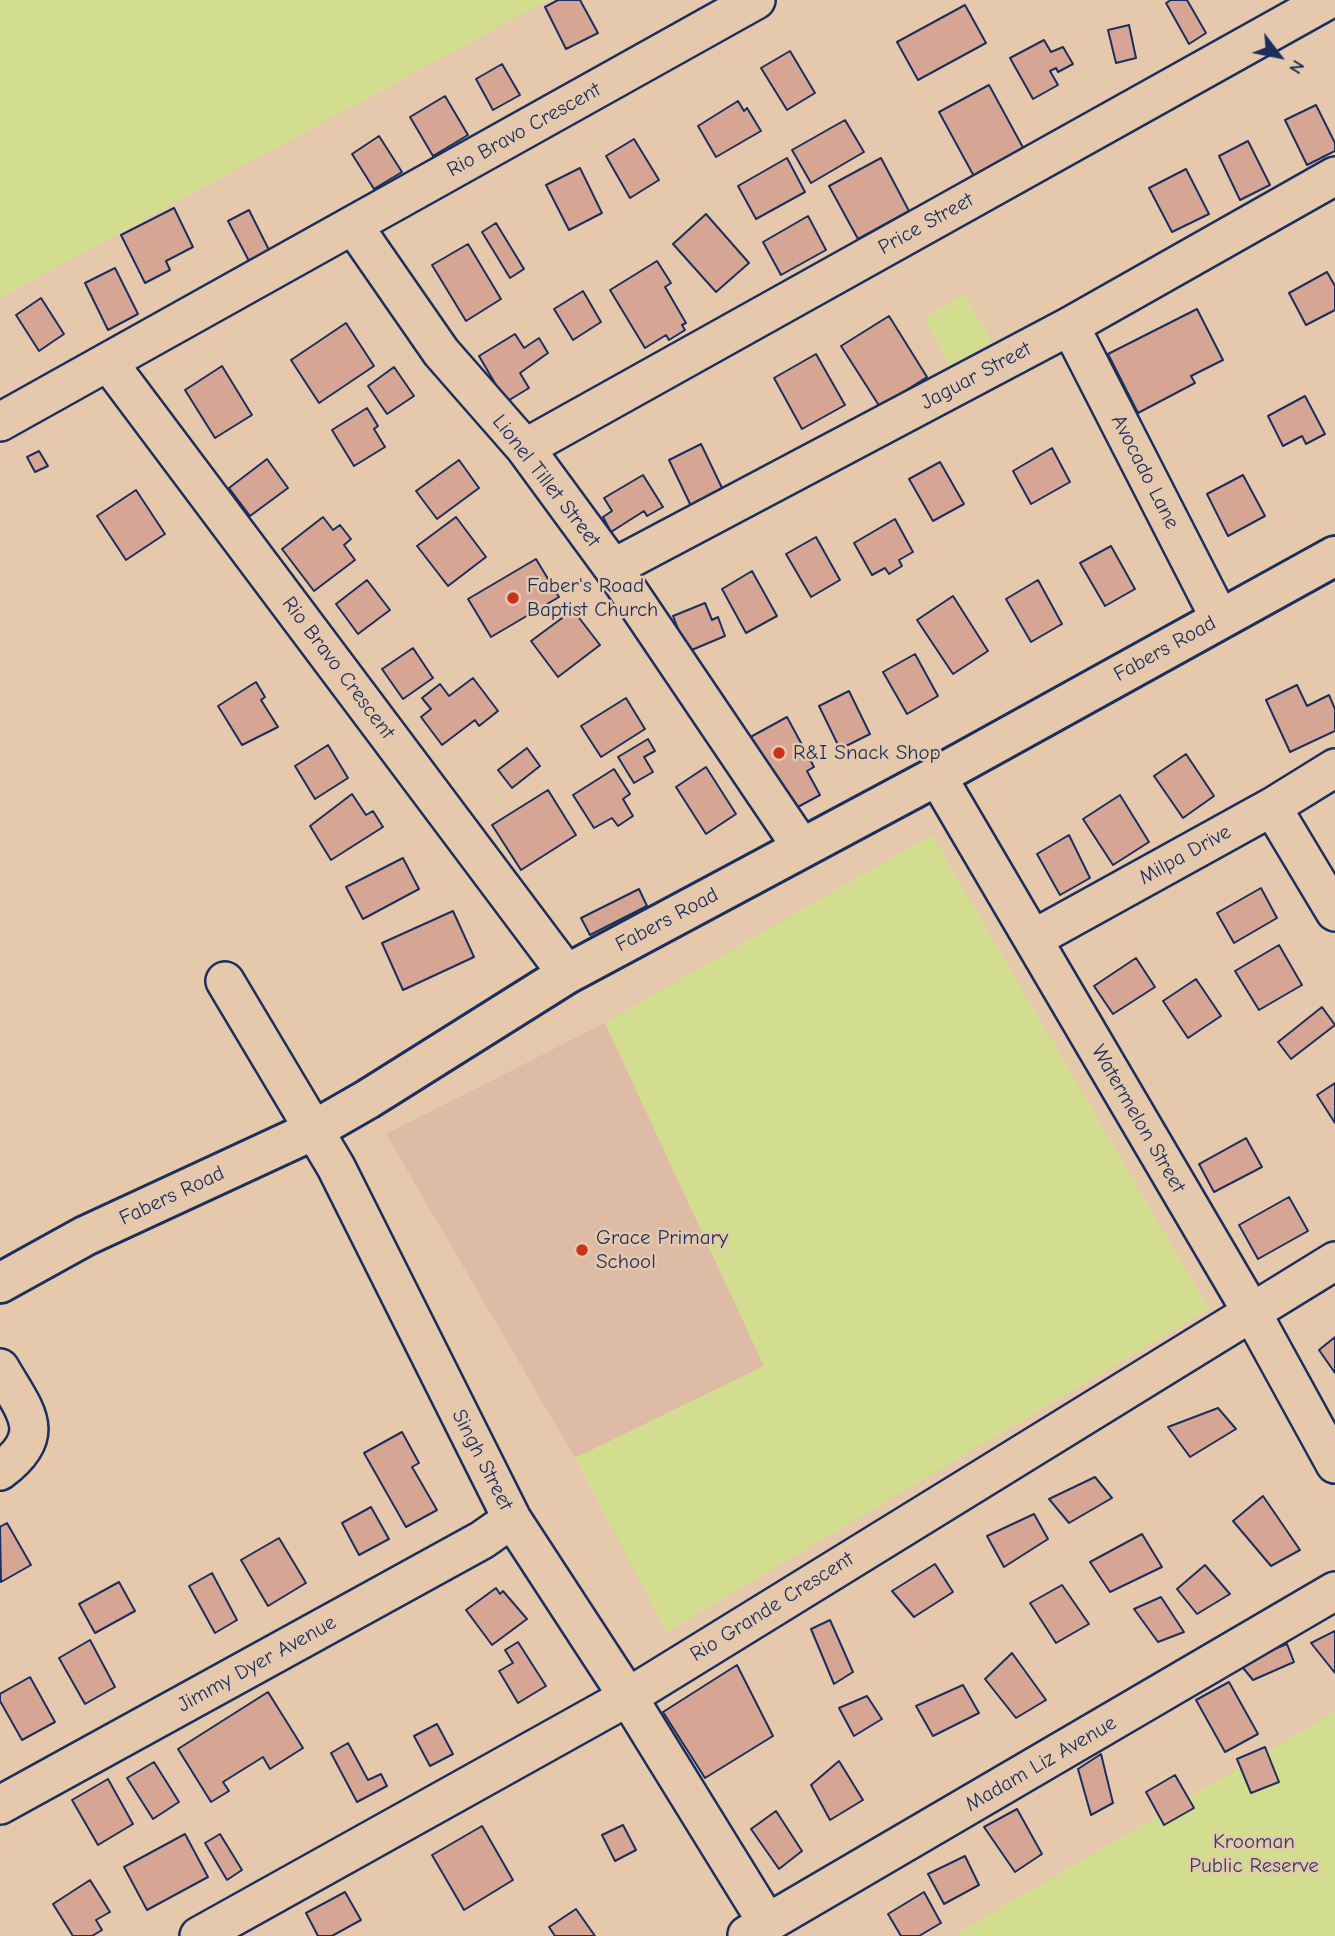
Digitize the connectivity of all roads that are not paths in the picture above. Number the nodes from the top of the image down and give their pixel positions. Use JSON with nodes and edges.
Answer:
{"nodes":[{"id":1,"x":756,"y":0,"type":"edge"},
{"id":2,"x":1328,"y":0,"type":"edge"},
{"id":3,"x":1335,"y":176,"type":"edge"},
{"id":4,"x":354,"y":225,"type":"junction"},
{"id":5,"x":1070,"y":326,"type":"junction"},
{"id":6,"x":108,"y":362,"type":"junction"},
{"id":7,"x":0,"y":422,"type":"edge"},
{"id":8,"x":524,"y":448,"type":"junction"},
{"id":9,"x":1335,"y":556,"type":"edge"},
{"id":10,"x":613,"y":568,"type":"junction"},
{"id":11,"x":1220,"y":619,"type":"junction"},
{"id":12,"x":1335,"y":768,"type":"edge"},
{"id":13,"x":937,"y":776,"type":"junction"},
{"id":14,"x":1272,"y":807,"type":"junction"},
{"id":15,"x":802,"y":848,"type":"junction"},
{"id":16,"x":1335,"y":912,"type":"edge"},
{"id":17,"x":1033,"y":939,"type":"junction"},
{"id":18,"x":568,"y":974,"type":"junction"},
{"id":19,"x":225,"y":981,"type":"dead end"},
{"id":20,"x":314,"y":1130,"type":"junction"},
{"id":21,"x":1335,"y":1261,"type":"edge"},
{"id":22,"x":0,"y":1283,"type":"edge"},
{"id":23,"x":1251,"y":1311,"type":"junction"},
{"id":24,"x":0,"y":1368,"type":"edge"},
{"id":25,"x":1335,"y":1464,"type":"edge"},
{"id":26,"x":0,"y":1471,"type":"edge"},
{"id":27,"x":512,"y":1519,"type":"junction"},
{"id":28,"x":1335,"y":1591,"type":"edge"},
{"id":29,"x":628,"y":1697,"type":"junction"},
{"id":30,"x":0,"y":1805,"type":"edge"},
{"id":31,"x":757,"y":1930,"type":"edge"},
{"id":32,"x":199,"y":1936,"type":"edge"}],
"edges":[{"from":1,"to":4,"type":"street","name":"Rio Bravo Crescent"},
{"from":2,"to":8,"type":"street","name":"Price Street"},
{"from":3,"to":5,"type":"street","name":"Jaguar Street"},
{"from":4,"to":6,"type":"street","name":"Rio Bravo Crescent"},
{"from":4,"to":8,"type":"street","name":"Lionel Tillet Street"},
{"from":5,"to":10,"type":"street","name":"Jaguar Street"},
{"from":5,"to":11,"type":"street","name":"Avocado Lane"},
{"from":6,"to":7,"type":"street","name":"Rio Bravo Crescent"},
{"from":6,"to":18,"type":"street","name":"Rio Bravo Crescent"},
{"from":8,"to":10,"type":"street","name":"Lionel Tillet Street"},
{"from":9,"to":11,"type":"main road","name":"Fabers Road"},
{"from":10,"to":15,"type":"street","name":"Lionel Tillet Street"},
{"from":11,"to":13,"type":"main road","name":"Fabers Road"},
{"from":12,"to":14,"type":"street","name":"Milpa Drive"},
{"from":13,"to":15,"type":"main road","name":"Fabers Road"},
{"from":13,"to":17,"type":"street","name":"Watermelon Street"},
{"from":14,"to":16,"type":"street"},
{"from":14,"to":17,"type":"street","name":"Milpa Drive"},
{"from":15,"to":18,"type":"main road","name":"Fabers Road"},
{"from":17,"to":23,"type":"street","name":"Watermelon Street"},
{"from":18,"to":20,"type":"main road","name":"Fabers Road"},
{"from":19,"to":20,"type":"street","name":"Singh Street"},
{"from":20,"to":22,"type":"main road","name":"Fabers Road"},
{"from":20,"to":27,"type":"street","name":"Singh Street"},
{"from":21,"to":23,"type":"street","name":"Rio Grande Crescent"},
{"from":23,"to":25,"type":"street","name":"Watermelon Street"},
{"from":23,"to":29,"type":"street","name":"Rio Grande Crescent"},
{"from":24,"to":26,"type":"street"},
{"from":27,"to":29,"type":"street","name":"Singh Street"},
{"from":27,"to":30,"type":"street","name":"Jimmy Dyer Avenue"},
{"from":28,"to":31,"type":"street","name":"Madam Liz Avenue"},
{"from":29,"to":31,"type":"street","name":"Singh Street"},
{"from":29,"to":32,"type":"street","name":"Rio Grande Crescent"}]}
